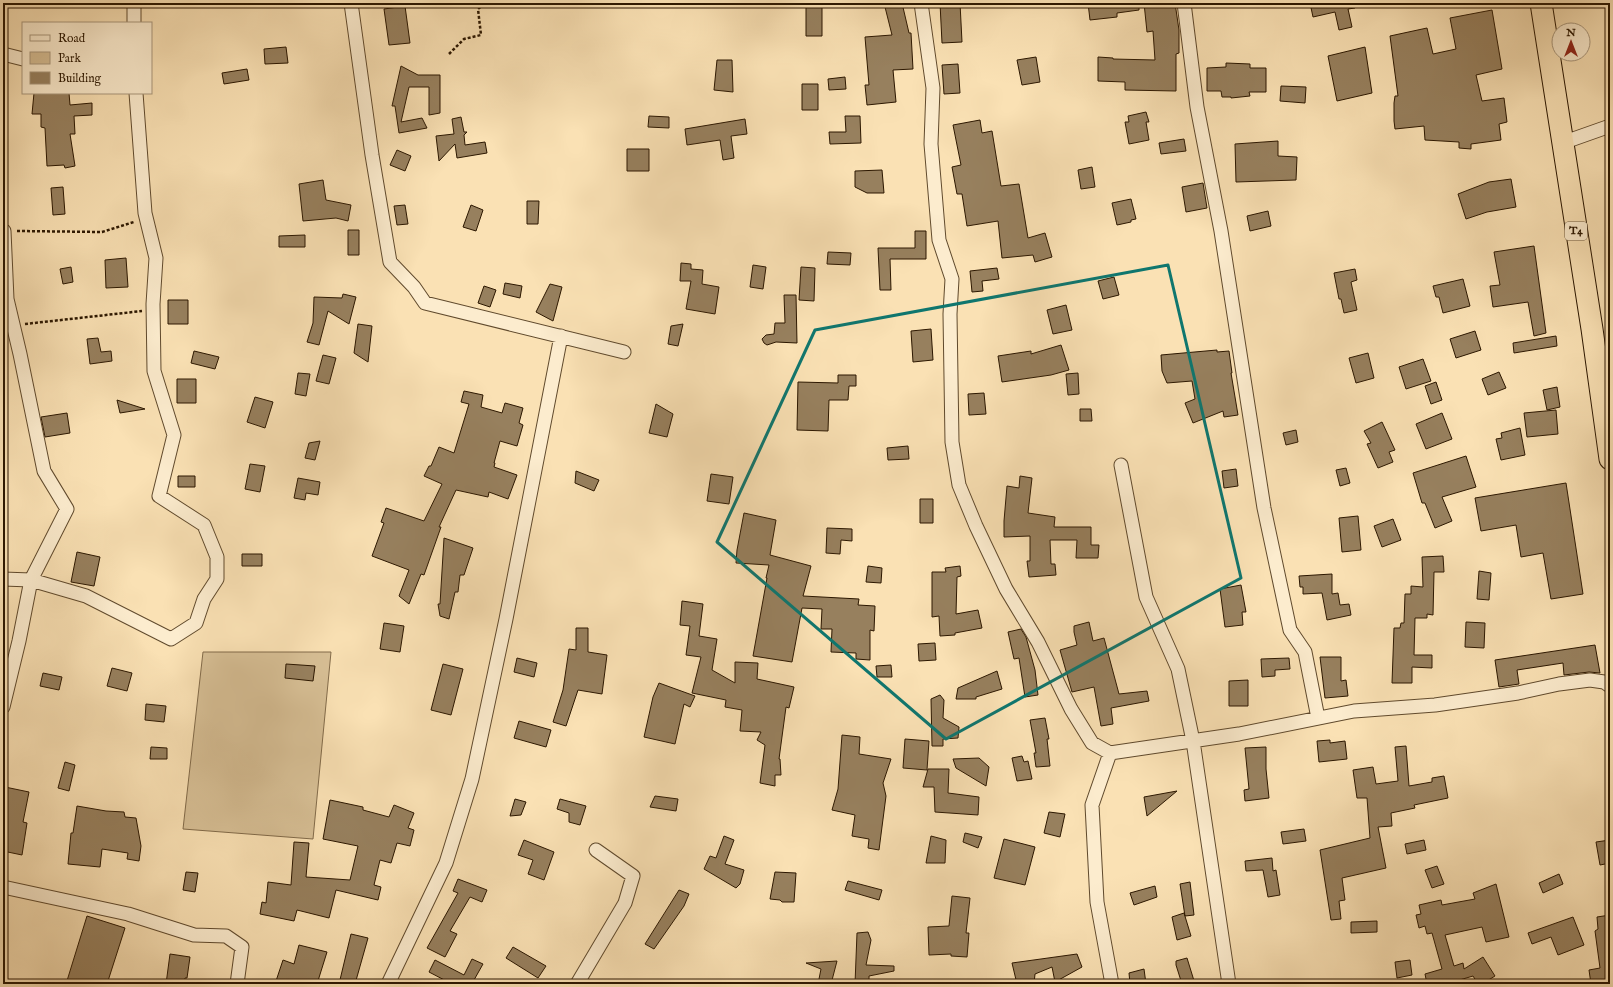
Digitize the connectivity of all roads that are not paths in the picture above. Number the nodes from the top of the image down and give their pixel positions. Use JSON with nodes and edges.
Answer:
{"nodes":[{"id":1,"x":134,"y":3,"type":"edge"},
{"id":2,"x":351,"y":3,"type":"edge"},
{"id":3,"x":921,"y":3,"type":"edge"},
{"id":4,"x":1184,"y":3,"type":"edge"},
{"id":5,"x":1541,"y":3,"type":"edge"},
{"id":6,"x":134,"y":22,"type":"edge"},
{"id":7,"x":3,"y":54,"type":"edge"},
{"id":8,"x":22,"y":59,"type":"edge"},
{"id":9,"x":136,"y":94,"type":"edge"},
{"id":10,"x":1610,"y":126,"type":"edge"},
{"id":11,"x":1562,"y":143,"type":"junction"},
{"id":12,"x":4,"y":231,"type":"edge"},
{"id":13,"x":561,"y":336,"type":"junction"},
{"id":14,"x":624,"y":352,"type":"dead end"},
{"id":15,"x":1610,"y":459,"type":"edge"},
{"id":16,"x":1121,"y":465,"type":"dead end"},
{"id":17,"x":3,"y":579,"type":"edge"},
{"id":18,"x":31,"y":580,"type":"junction"},
{"id":19,"x":1610,"y":686,"type":"edge"},
{"id":20,"x":3,"y":707,"type":"edge"},
{"id":21,"x":1318,"y":718,"type":"junction"},
{"id":22,"x":1193,"y":741,"type":"junction"},
{"id":23,"x":1110,"y":753,"type":"junction"},
{"id":24,"x":596,"y":850,"type":"dead end"},
{"id":25,"x":3,"y":887,"type":"edge"},
{"id":26,"x":237,"y":984,"type":"edge"},
{"id":27,"x":388,"y":984,"type":"edge"},
{"id":28,"x":577,"y":984,"type":"edge"},
{"id":29,"x":1112,"y":984,"type":"edge"},
{"id":30,"x":1229,"y":984,"type":"edge"}],
"edges":[{"from":1,"to":6,"type":"street"},
{"from":2,"to":13,"type":"street"},
{"from":3,"to":23,"type":"street"},
{"from":4,"to":21,"type":"street"},
{"from":5,"to":11,"type":"highway","number":"T4"},
{"from":7,"to":8,"type":"street"},
{"from":9,"to":18,"type":"street"},
{"from":10,"to":11,"type":"street"},
{"from":11,"to":15,"type":"highway","number":"T4"},
{"from":12,"to":18,"type":"street"},
{"from":13,"to":14,"type":"street"},
{"from":13,"to":27,"type":"street"},
{"from":16,"to":22,"type":"street"},
{"from":17,"to":18,"type":"street"},
{"from":18,"to":20,"type":"street"},
{"from":19,"to":21,"type":"street"},
{"from":21,"to":22,"type":"street"},
{"from":22,"to":23,"type":"street"},
{"from":22,"to":30,"type":"street"},
{"from":23,"to":29,"type":"street"},
{"from":24,"to":28,"type":"street"},
{"from":25,"to":26,"type":"street"}]}
